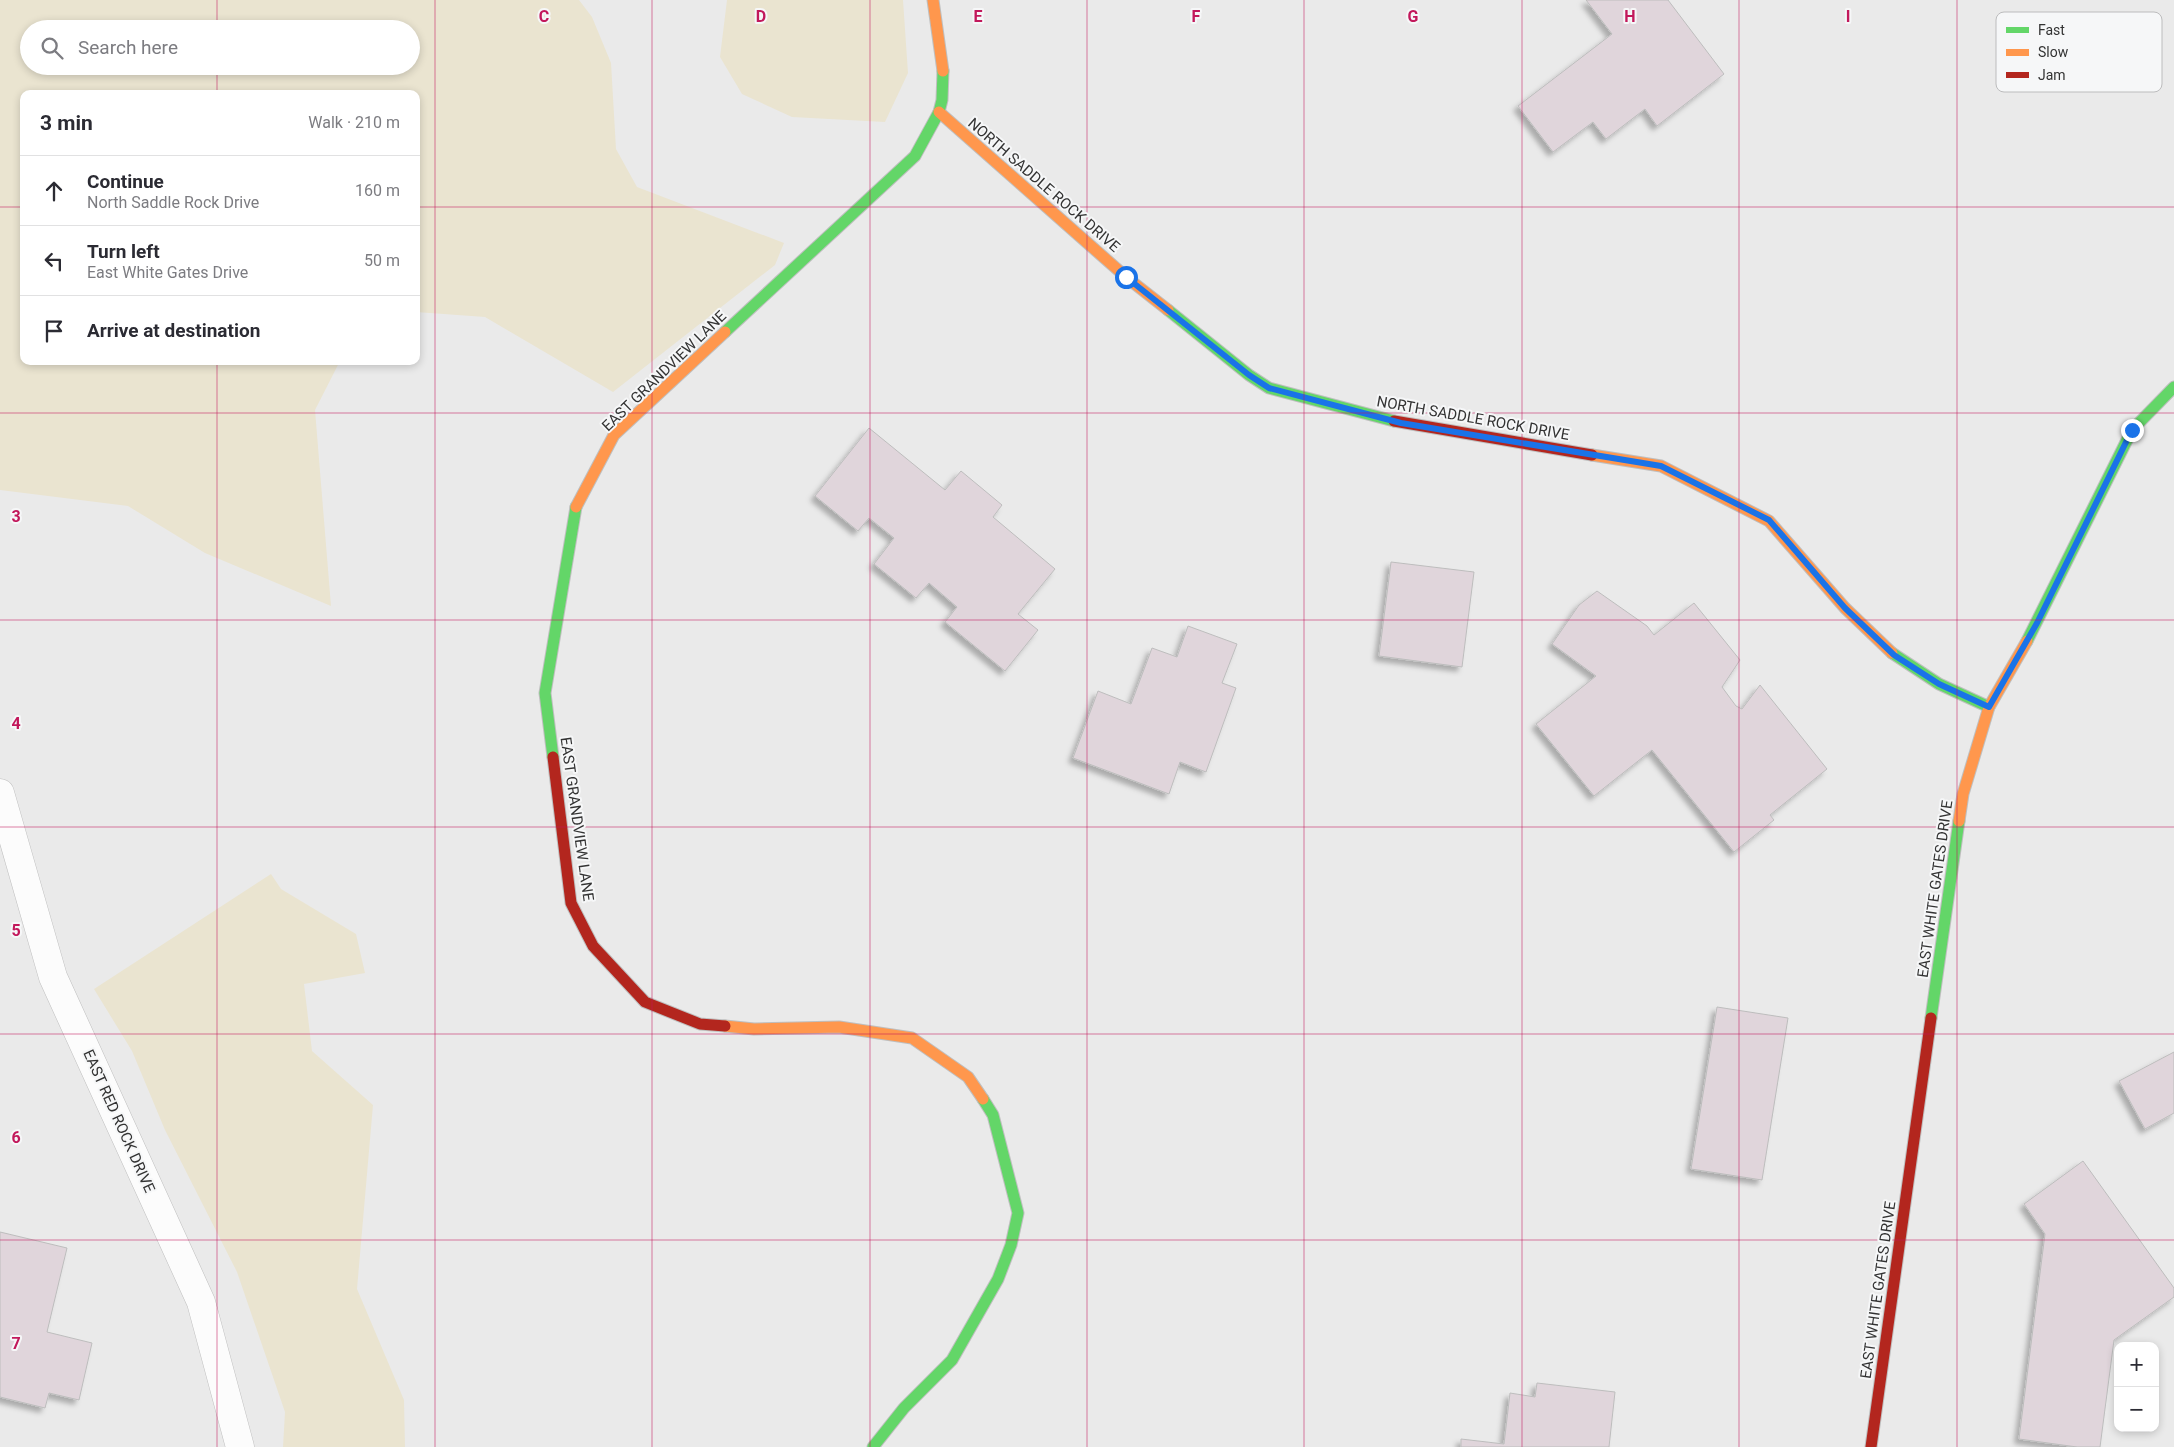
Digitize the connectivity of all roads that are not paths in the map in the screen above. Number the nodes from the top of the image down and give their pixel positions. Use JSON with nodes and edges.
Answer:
{"nodes":[{"id":1,"x":933,"y":0,"type":"edge"},
{"id":2,"x":939,"y":112,"type":"junction"},
{"id":3,"x":2174,"y":387,"type":"edge"},
{"id":4,"x":1989,"y":707,"type":"junction"},
{"id":5,"x":0,"y":793,"type":"edge"},
{"id":6,"x":240,"y":1447,"type":"edge"},
{"id":7,"x":873,"y":1447,"type":"edge"},
{"id":8,"x":1871,"y":1447,"type":"edge"}],
"edges":[{"from":1,"to":2,"type":"street","name":"EAST GRANDVIEW LANE"},
{"from":2,"to":4,"type":"street","name":"NORTH SADDLE ROCK DRIVE"},
{"from":2,"to":7,"type":"street","name":"EAST GRANDVIEW LANE"},
{"from":3,"to":4,"type":"street","name":"EAST WHITE GATES DRIVE"},
{"from":4,"to":8,"type":"street","name":"EAST WHITE GATES DRIVE"},
{"from":5,"to":6,"type":"street","name":"EAST RED ROCK DRIVE"}]}
